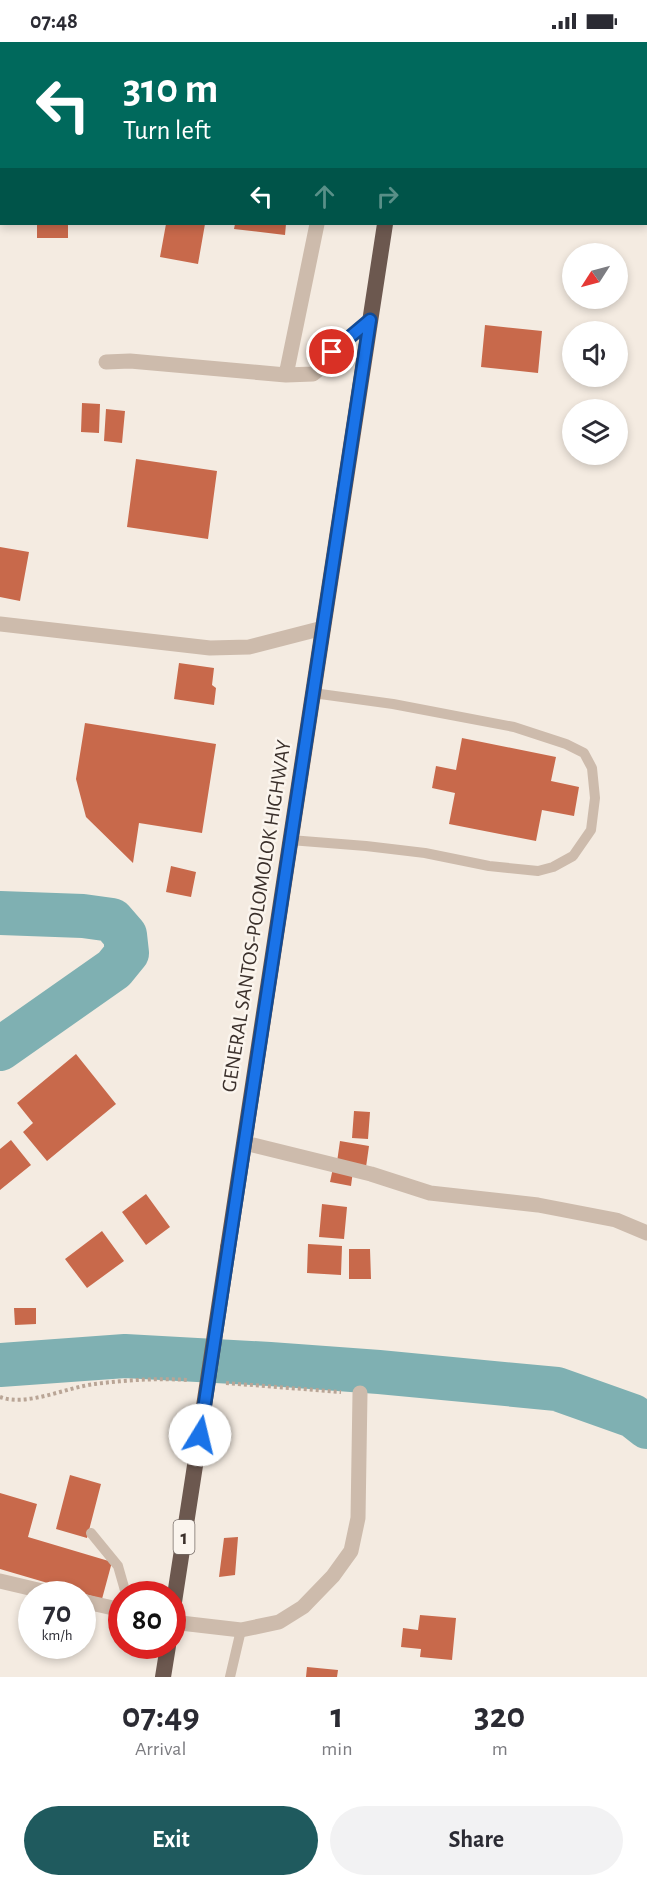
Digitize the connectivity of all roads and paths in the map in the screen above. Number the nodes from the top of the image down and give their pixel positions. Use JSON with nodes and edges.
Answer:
{"nodes":[{"id":1,"x":317,"y":225,"type":"edge"},
{"id":2,"x":385,"y":225,"type":"edge"},
{"id":3,"x":370,"y":320,"type":"junction"},
{"id":4,"x":106,"y":362,"type":"dead end"},
{"id":5,"x":286,"y":375,"type":"junction"},
{"id":6,"x":0,"y":624,"type":"edge"},
{"id":7,"x":323,"y":628,"type":"junction"},
{"id":8,"x":313,"y":693,"type":"junction"},
{"id":9,"x":290,"y":840,"type":"junction"},
{"id":10,"x":244,"y":1143,"type":"junction"},
{"id":11,"x":647,"y":1233,"type":"edge"},
{"id":12,"x":192,"y":1380,"type":"dead end"},
{"id":13,"x":216,"y":1382,"type":"dead end"},
{"id":14,"x":360,"y":1393,"type":"joint"},
{"id":15,"x":0,"y":1397,"type":"edge"},
{"id":16,"x":91,"y":1533,"type":"dead end"},
{"id":17,"x":0,"y":1581,"type":"edge"},
{"id":18,"x":122,"y":1581,"type":"edge"},
{"id":19,"x":177,"y":1581,"type":"edge"},
{"id":20,"x":18,"y":1585,"type":"edge"},
{"id":21,"x":186,"y":1624,"type":"edge"},
{"id":22,"x":242,"y":1630,"type":"junction"},
{"id":23,"x":166,"y":1659,"type":"edge"},
{"id":24,"x":163,"y":1677,"type":"edge"},
{"id":25,"x":230,"y":1677,"type":"edge"}],
"edges":[{"from":1,"to":5,"type":"street"},
{"from":2,"to":3,"type":"highway","name":"GENERAL SANTOS-POLOMOLOK HIGHWAY","number":"1"},
{"from":3,"to":5,"type":"street"},
{"from":3,"to":7,"type":"highway","name":"GENERAL SANTOS-POLOMOLOK HIGHWAY","number":"1"},
{"from":4,"to":5,"type":"street"},
{"from":6,"to":7,"type":"street"},
{"from":7,"to":8,"type":"highway","name":"GENERAL SANTOS-POLOMOLOK HIGHWAY","number":"1"},
{"from":8,"to":9,"type":"highway","name":"GENERAL SANTOS-POLOMOLOK HIGHWAY","number":"1"},
{"from":8,"to":9,"type":"lane"},
{"from":9,"to":10,"type":"highway","name":"GENERAL SANTOS-POLOMOLOK HIGHWAY","number":"1"},
{"from":10,"to":11,"type":"street"},
{"from":10,"to":19,"type":"highway","name":"GENERAL SANTOS-POLOMOLOK HIGHWAY","number":"1","bridge":true},
{"from":12,"to":15,"type":"path"},
{"from":13,"to":14,"type":"path"},
{"from":14,"to":22,"type":"street"},
{"from":16,"to":18,"type":"lane"},
{"from":17,"to":20,"type":"street"},
{"from":21,"to":22,"type":"street"},
{"from":22,"to":25,"type":"lane"},
{"from":23,"to":24,"type":"highway"}]}
